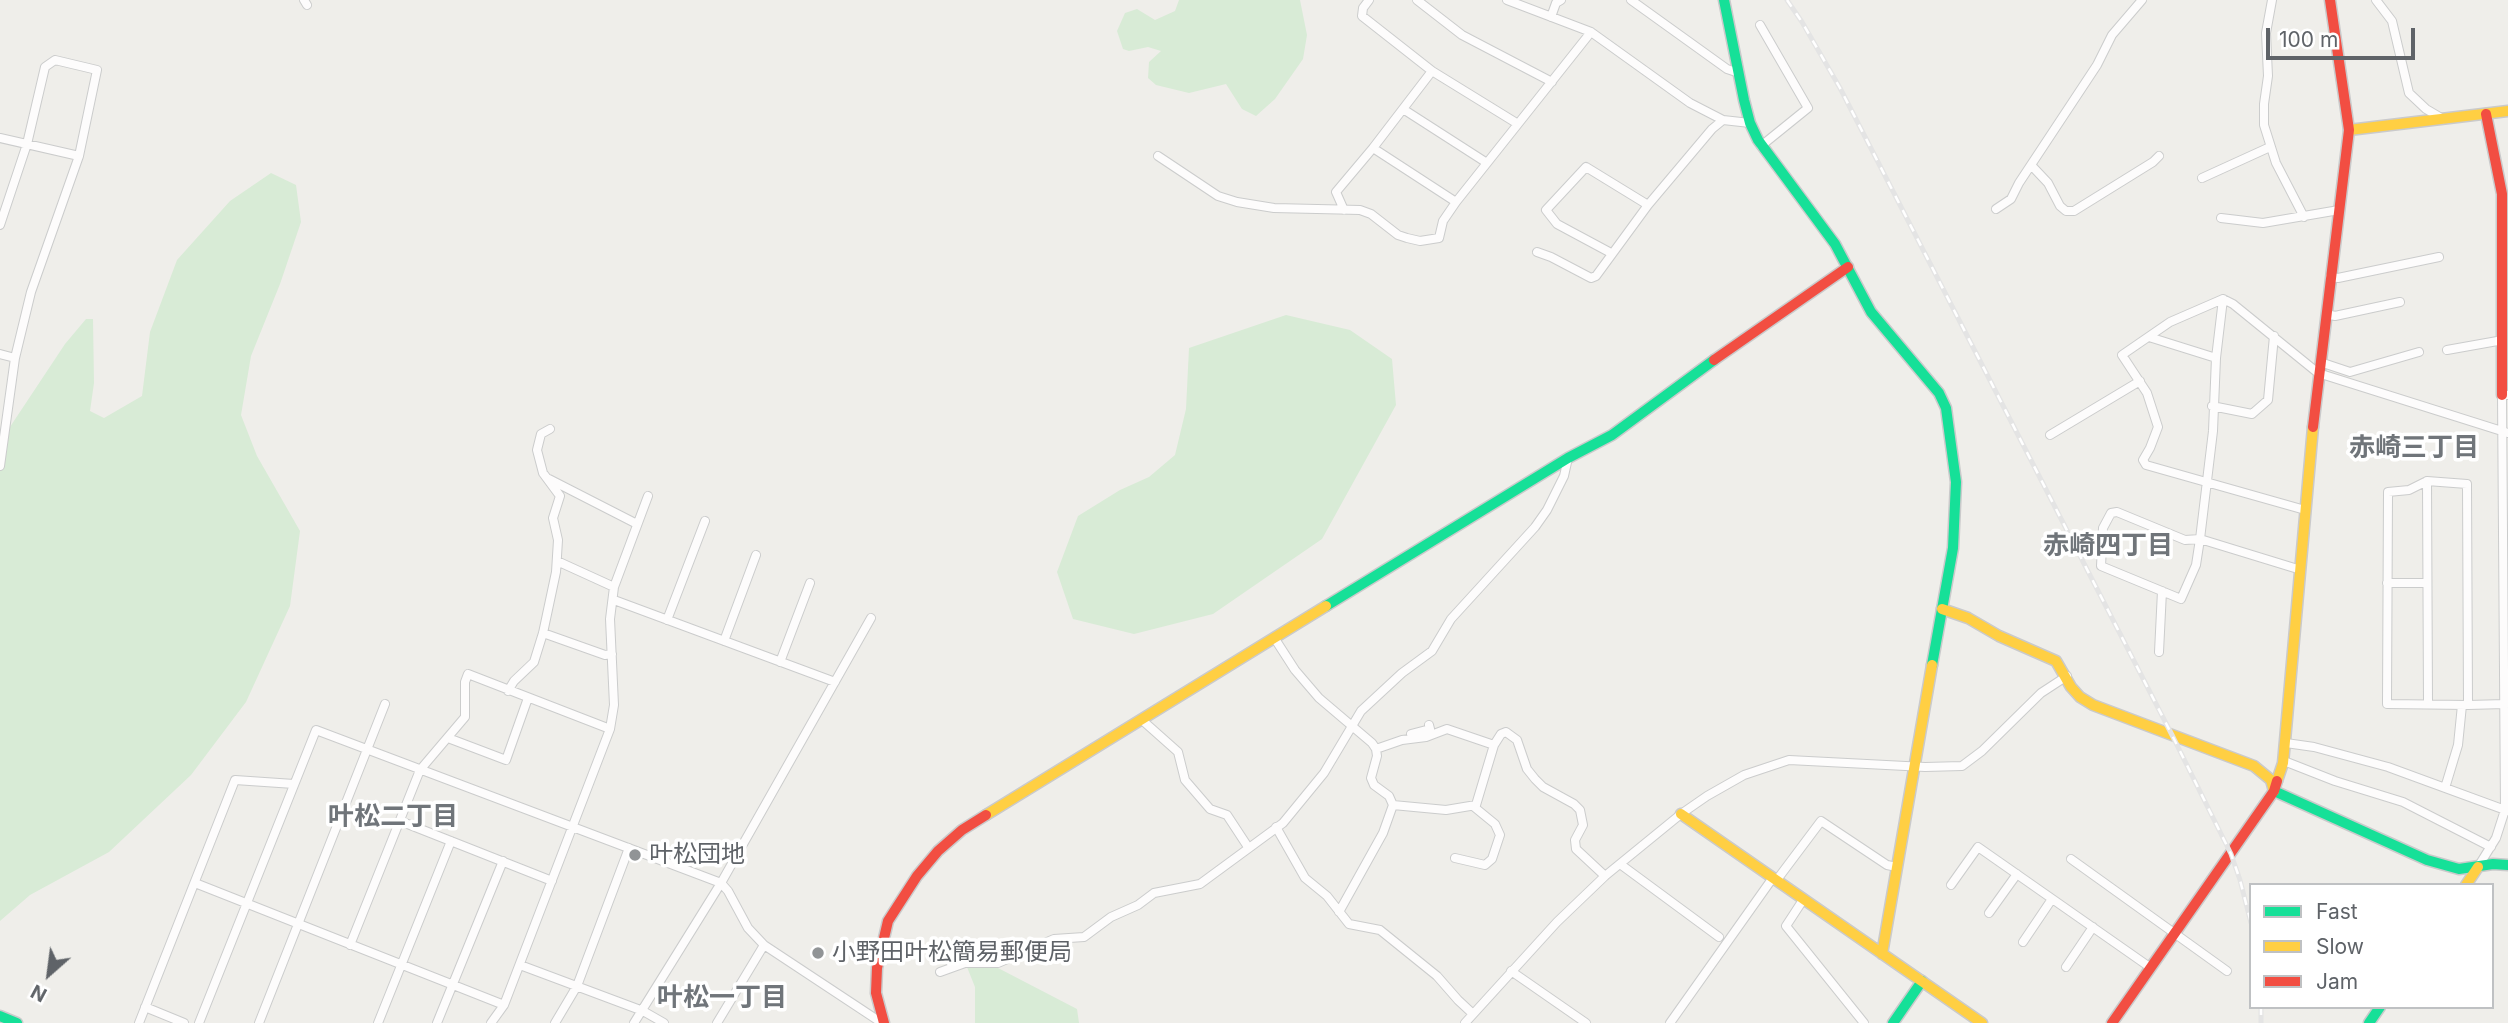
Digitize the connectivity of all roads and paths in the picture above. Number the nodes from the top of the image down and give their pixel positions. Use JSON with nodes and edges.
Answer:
{"nodes":[{"id":1,"x":1370,"y":0,"type":"edge"},
{"id":2,"x":1417,"y":0,"type":"edge"},
{"id":3,"x":1507,"y":0,"type":"edge"},
{"id":4,"x":1561,"y":0,"type":"edge"},
{"id":5,"x":1631,"y":0,"type":"edge"},
{"id":6,"x":1724,"y":0,"type":"edge"},
{"id":7,"x":2142,"y":0,"type":"edge"},
{"id":8,"x":2272,"y":0,"type":"edge"},
{"id":9,"x":2330,"y":0,"type":"edge"},
{"id":10,"x":2376,"y":0,"type":"edge"},
{"id":11,"x":1551,"y":17,"type":"junction"},
{"id":12,"x":1760,"y":24,"type":"dead end"},
{"id":13,"x":1591,"y":33,"type":"junction"},
{"id":14,"x":1432,"y":71,"type":"junction"},
{"id":15,"x":1739,"y":73,"type":"junction"},
{"id":16,"x":1552,"y":82,"type":"junction"},
{"id":17,"x":1403,"y":109,"type":"junction"},
{"id":18,"x":2508,"y":111,"type":"edge"},
{"id":19,"x":2486,"y":114,"type":"junction"},
{"id":20,"x":2443,"y":119,"type":"junction"},
{"id":21,"x":1723,"y":121,"type":"junction"},
{"id":22,"x":1750,"y":123,"type":"junction"},
{"id":23,"x":1518,"y":124,"type":"junction"},
{"id":24,"x":2348,"y":130,"type":"junction"},
{"id":25,"x":0,"y":138,"type":"edge"},
{"id":26,"x":27,"y":144,"type":"junction"},
{"id":27,"x":1761,"y":146,"type":"junction"},
{"id":28,"x":2270,"y":147,"type":"junction"},
{"id":29,"x":1373,"y":148,"type":"junction"},
{"id":30,"x":79,"y":156,"type":"junction"},
{"id":31,"x":1158,"y":156,"type":"dead end"},
{"id":32,"x":2159,"y":156,"type":"dead end"},
{"id":33,"x":1487,"y":163,"type":"junction"},
{"id":34,"x":2031,"y":165,"type":"junction"},
{"id":35,"x":2202,"y":178,"type":"dead end"},
{"id":36,"x":5,"y":195,"type":"edge"},
{"id":37,"x":1456,"y":202,"type":"junction"},
{"id":38,"x":1648,"y":205,"type":"junction"},
{"id":39,"x":1996,"y":209,"type":"dead end"},
{"id":40,"x":1344,"y":210,"type":"junction"},
{"id":41,"x":2339,"y":210,"type":"junction"},
{"id":42,"x":2304,"y":217,"type":"junction"},
{"id":43,"x":2221,"y":218,"type":"dead end"},
{"id":44,"x":0,"y":225,"type":"edge"},
{"id":45,"x":1536,"y":252,"type":"dead end"},
{"id":46,"x":1611,"y":253,"type":"junction"},
{"id":47,"x":2439,"y":257,"type":"dead end"},
{"id":48,"x":1848,"y":267,"type":"junction"},
{"id":49,"x":2330,"y":277,"type":"junction"},
{"id":50,"x":2223,"y":299,"type":"junction"},
{"id":51,"x":2400,"y":302,"type":"dead end"},
{"id":52,"x":2326,"y":314,"type":"junction"},
{"id":53,"x":2274,"y":336,"type":"junction"},
{"id":54,"x":2149,"y":337,"type":"junction"},
{"id":55,"x":2502,"y":340,"type":"junction"},
{"id":56,"x":2447,"y":350,"type":"dead end"},
{"id":57,"x":2419,"y":352,"type":"dead end"},
{"id":58,"x":0,"y":354,"type":"edge"},
{"id":59,"x":15,"y":358,"type":"junction"},
{"id":60,"x":2216,"y":358,"type":"junction"},
{"id":61,"x":2319,"y":367,"type":"junction"},
{"id":62,"x":2140,"y":381,"type":"junction"},
{"id":63,"x":2505,"y":395,"type":"edge"},
{"id":64,"x":2212,"y":406,"type":"junction"},
{"id":65,"x":550,"y":429,"type":"dead end"},
{"id":66,"x":2505,"y":432,"type":"edge"},
{"id":67,"x":2050,"y":435,"type":"dead end"},
{"id":68,"x":1568,"y":458,"type":"junction"},
{"id":69,"x":0,"y":466,"type":"edge"},
{"id":70,"x":548,"y":478,"type":"junction"},
{"id":71,"x":2427,"y":481,"type":"junction"},
{"id":72,"x":2207,"y":482,"type":"junction"},
{"id":73,"x":648,"y":496,"type":"dead end"},
{"id":74,"x":2305,"y":510,"type":"junction"},
{"id":75,"x":705,"y":521,"type":"dead end"},
{"id":76,"x":637,"y":524,"type":"junction"},
{"id":77,"x":2200,"y":539,"type":"junction"},
{"id":78,"x":756,"y":555,"type":"dead end"},
{"id":79,"x":557,"y":561,"type":"junction"},
{"id":80,"x":2301,"y":570,"type":"junction"},
{"id":81,"x":810,"y":583,"type":"dead end"},
{"id":82,"x":2387,"y":583,"type":"junction"},
{"id":83,"x":2427,"y":583,"type":"junction"},
{"id":84,"x":614,"y":587,"type":"junction"},
{"id":85,"x":2162,"y":591,"type":"junction"},
{"id":86,"x":614,"y":600,"type":"junction"},
{"id":87,"x":1942,"y":609,"type":"junction"},
{"id":88,"x":871,"y":618,"type":"dead end"},
{"id":89,"x":667,"y":620,"type":"junction"},
{"id":90,"x":544,"y":632,"type":"junction"},
{"id":91,"x":1275,"y":639,"type":"junction"},
{"id":92,"x":724,"y":641,"type":"junction"},
{"id":93,"x":2159,"y":652,"type":"dead end"},
{"id":94,"x":612,"y":654,"type":"junction"},
{"id":95,"x":780,"y":662,"type":"junction"},
{"id":96,"x":2506,"y":666,"type":"edge"},
{"id":97,"x":2067,"y":676,"type":"junction"},
{"id":98,"x":835,"y":682,"type":"junction"},
{"id":99,"x":509,"y":691,"type":"junction"},
{"id":100,"x":528,"y":698,"type":"junction"},
{"id":101,"x":385,"y":704,"type":"dead end"},
{"id":102,"x":2428,"y":704,"type":"junction"},
{"id":103,"x":2465,"y":705,"type":"junction"},
{"id":104,"x":2505,"y":705,"type":"junction"},
{"id":105,"x":1142,"y":720,"type":"junction"},
{"id":106,"x":1351,"y":725,"type":"junction"},
{"id":107,"x":1429,"y":725,"type":"dead end"},
{"id":108,"x":610,"y":729,"type":"junction"},
{"id":109,"x":448,"y":738,"type":"junction"},
{"id":110,"x":1402,"y":740,"type":"junction"},
{"id":111,"x":2286,"y":743,"type":"junction"},
{"id":112,"x":1494,"y":745,"type":"junction"},
{"id":113,"x":1376,"y":749,"type":"junction"},
{"id":114,"x":368,"y":751,"type":"junction"},
{"id":115,"x":2284,"y":761,"type":"junction"},
{"id":116,"x":1915,"y":765,"type":"junction"},
{"id":117,"x":420,"y":770,"type":"junction"},
{"id":118,"x":294,"y":784,"type":"junction"},
{"id":119,"x":2445,"y":788,"type":"junction"},
{"id":120,"x":2274,"y":791,"type":"junction"},
{"id":121,"x":1393,"y":805,"type":"junction"},
{"id":122,"x":1473,"y":806,"type":"junction"},
{"id":123,"x":2506,"y":810,"type":"edge"},
{"id":124,"x":1681,"y":814,"type":"junction"},
{"id":125,"x":400,"y":821,"type":"junction"},
{"id":126,"x":572,"y":827,"type":"junction"},
{"id":127,"x":1276,"y":827,"type":"junction"},
{"id":128,"x":451,"y":841,"type":"junction"},
{"id":129,"x":1248,"y":847,"type":"junction"},
{"id":130,"x":2491,"y":847,"type":"junction"},
{"id":131,"x":628,"y":848,"type":"junction"},
{"id":132,"x":1455,"y":858,"type":"dead end"},
{"id":133,"x":2071,"y":859,"type":"dead end"},
{"id":134,"x":503,"y":861,"type":"junction"},
{"id":135,"x":1620,"y":864,"type":"junction"},
{"id":136,"x":2508,"y":865,"type":"edge"},
{"id":137,"x":1897,"y":867,"type":"junction"},
{"id":138,"x":2478,"y":867,"type":"junction"},
{"id":139,"x":2017,"y":874,"type":"junction"},
{"id":140,"x":1605,"y":876,"type":"junction"},
{"id":141,"x":1774,"y":880,"type":"junction"},
{"id":142,"x":552,"y":881,"type":"junction"},
{"id":143,"x":195,"y":883,"type":"junction"},
{"id":144,"x":721,"y":883,"type":"junction"},
{"id":145,"x":2467,"y":883,"type":"edge"},
{"id":146,"x":1951,"y":886,"type":"dead end"},
{"id":147,"x":2052,"y":899,"type":"junction"},
{"id":148,"x":1803,"y":900,"type":"junction"},
{"id":149,"x":246,"y":903,"type":"junction"},
{"id":150,"x":1339,"y":912,"type":"junction"},
{"id":151,"x":1990,"y":914,"type":"dead end"},
{"id":152,"x":298,"y":924,"type":"junction"},
{"id":153,"x":2093,"y":927,"type":"junction"},
{"id":154,"x":2175,"y":933,"type":"junction"},
{"id":155,"x":1719,"y":937,"type":"dead end"},
{"id":156,"x":2023,"y":942,"type":"dead end"},
{"id":157,"x":351,"y":945,"type":"junction"},
{"id":158,"x":764,"y":945,"type":"junction"},
{"id":159,"x":1882,"y":954,"type":"junction"},
{"id":160,"x":402,"y":965,"type":"junction"},
{"id":161,"x":520,"y":965,"type":"junction"},
{"id":162,"x":2066,"y":967,"type":"dead end"},
{"id":163,"x":2151,"y":968,"type":"junction"},
{"id":164,"x":1511,"y":971,"type":"junction"},
{"id":165,"x":2227,"y":971,"type":"dead end"},
{"id":166,"x":940,"y":972,"type":"dead end"},
{"id":167,"x":1922,"y":981,"type":"junction"},
{"id":168,"x":452,"y":985,"type":"junction"},
{"id":169,"x":577,"y":986,"type":"junction"},
{"id":170,"x":504,"y":1005,"type":"junction"},
{"id":171,"x":145,"y":1007,"type":"junction"},
{"id":172,"x":643,"y":1011,"type":"junction"},
{"id":173,"x":1473,"y":1014,"type":"junction"},
{"id":174,"x":0,"y":1016,"type":"edge"},
{"id":175,"x":17,"y":1023,"type":"edge"},
{"id":176,"x":139,"y":1023,"type":"edge"},
{"id":177,"x":184,"y":1023,"type":"edge"},
{"id":178,"x":199,"y":1023,"type":"edge"},
{"id":179,"x":259,"y":1023,"type":"edge"},
{"id":180,"x":378,"y":1023,"type":"edge"},
{"id":181,"x":437,"y":1023,"type":"edge"},
{"id":182,"x":491,"y":1023,"type":"edge"},
{"id":183,"x":555,"y":1023,"type":"edge"},
{"id":184,"x":634,"y":1023,"type":"edge"},
{"id":185,"x":664,"y":1023,"type":"edge"},
{"id":186,"x":717,"y":1023,"type":"edge"},
{"id":187,"x":883,"y":1023,"type":"edge"},
{"id":188,"x":1465,"y":1023,"type":"edge"},
{"id":189,"x":1586,"y":1023,"type":"edge"},
{"id":190,"x":1670,"y":1023,"type":"edge"},
{"id":191,"x":1864,"y":1023,"type":"edge"},
{"id":192,"x":1893,"y":1023,"type":"edge"},
{"id":193,"x":1982,"y":1023,"type":"edge"},
{"id":194,"x":2112,"y":1023,"type":"edge"}],
"edges":[{"from":1,"to":14,"type":"street"},
{"from":2,"to":16,"type":"street"},
{"from":3,"to":11,"type":"street"},
{"from":4,"to":11,"type":"street"},
{"from":5,"to":15,"type":"street"},
{"from":6,"to":15,"type":"street"},
{"from":7,"to":34,"type":"street"},
{"from":8,"to":28,"type":"street"},
{"from":9,"to":24,"type":"street"},
{"from":10,"to":20,"type":"street"},
{"from":11,"to":13,"type":"street"},
{"from":12,"to":27,"type":"street"},
{"from":13,"to":16,"type":"street"},
{"from":13,"to":21,"type":"street"},
{"from":14,"to":17,"type":"street"},
{"from":14,"to":23,"type":"street"},
{"from":15,"to":22,"type":"street"},
{"from":16,"to":23,"type":"street"},
{"from":17,"to":29,"type":"street"},
{"from":17,"to":33,"type":"street"},
{"from":18,"to":19,"type":"street"},
{"from":19,"to":20,"type":"street"},
{"from":19,"to":55,"type":"street"},
{"from":20,"to":24,"type":"street"},
{"from":21,"to":22,"type":"street"},
{"from":21,"to":38,"type":"street"},
{"from":22,"to":27,"type":"street"},
{"from":23,"to":33,"type":"street"},
{"from":24,"to":41,"type":"street"},
{"from":25,"to":26,"type":"street"},
{"from":26,"to":30,"type":"street"},
{"from":26,"to":30,"type":"street"},
{"from":26,"to":36,"type":"street"},
{"from":27,"to":48,"type":"street"},
{"from":28,"to":35,"type":"street"},
{"from":28,"to":42,"type":"street"},
{"from":29,"to":37,"type":"street"},
{"from":29,"to":40,"type":"street"},
{"from":30,"to":59,"type":"street"},
{"from":31,"to":40,"type":"street"},
{"from":32,"to":34,"type":"street"},
{"from":33,"to":37,"type":"street"},
{"from":34,"to":39,"type":"street"},
{"from":36,"to":44,"type":"street"},
{"from":37,"to":40,"type":"street"},
{"from":38,"to":46,"type":"street"},
{"from":38,"to":46,"type":"street"},
{"from":41,"to":42,"type":"street"},
{"from":41,"to":49,"type":"street"},
{"from":42,"to":43,"type":"street"},
{"from":45,"to":46,"type":"street"},
{"from":47,"to":49,"type":"street"},
{"from":48,"to":68,"type":"street"},
{"from":48,"to":87,"type":"street"},
{"from":49,"to":52,"type":"street"},
{"from":50,"to":53,"type":"street"},
{"from":50,"to":54,"type":"street"},
{"from":50,"to":60,"type":"street"},
{"from":51,"to":52,"type":"street"},
{"from":52,"to":61,"type":"street"},
{"from":53,"to":61,"type":"street"},
{"from":53,"to":64,"type":"street"},
{"from":54,"to":60,"type":"street"},
{"from":54,"to":62,"type":"street"},
{"from":55,"to":56,"type":"street"},
{"from":55,"to":63,"type":"street"},
{"from":57,"to":61,"type":"street"},
{"from":58,"to":59,"type":"street"},
{"from":59,"to":69,"type":"street"},
{"from":60,"to":64,"type":"street"},
{"from":61,"to":66,"type":"street"},
{"from":61,"to":74,"type":"street"},
{"from":62,"to":67,"type":"street"},
{"from":62,"to":72,"type":"street"},
{"from":63,"to":66,"type":"street"},
{"from":64,"to":72,"type":"street"},
{"from":65,"to":70,"type":"street"},
{"from":66,"to":96,"type":"street"},
{"from":68,"to":91,"type":"street"},
{"from":68,"to":106,"type":"street"},
{"from":70,"to":76,"type":"street"},
{"from":70,"to":79,"type":"street"},
{"from":71,"to":82,"type":"street"},
{"from":71,"to":83,"type":"street"},
{"from":71,"to":103,"type":"street"},
{"from":72,"to":74,"type":"street"},
{"from":72,"to":77,"type":"street"},
{"from":73,"to":76,"type":"street"},
{"from":74,"to":80,"type":"street"},
{"from":75,"to":89,"type":"street"},
{"from":76,"to":84,"type":"street"},
{"from":77,"to":80,"type":"street"},
{"from":77,"to":85,"type":"street"},
{"from":77,"to":85,"type":"street"},
{"from":78,"to":92,"type":"street"},
{"from":79,"to":84,"type":"street"},
{"from":79,"to":90,"type":"street"},
{"from":80,"to":111,"type":"street"},
{"from":81,"to":95,"type":"street"},
{"from":82,"to":83,"type":"street"},
{"from":82,"to":102,"type":"street"},
{"from":83,"to":102,"type":"street"},
{"from":84,"to":86,"type":"street"},
{"from":85,"to":93,"type":"street"},
{"from":86,"to":89,"type":"street"},
{"from":86,"to":94,"type":"street"},
{"from":87,"to":97,"type":"street"},
{"from":87,"to":116,"type":"street"},
{"from":88,"to":98,"type":"street"},
{"from":89,"to":92,"type":"street"},
{"from":90,"to":94,"type":"street"},
{"from":90,"to":99,"type":"street"},
{"from":91,"to":105,"type":"street"},
{"from":91,"to":106,"type":"street"},
{"from":92,"to":95,"type":"street"},
{"from":94,"to":108,"type":"street"},
{"from":95,"to":98,"type":"street"},
{"from":96,"to":104,"type":"street"},
{"from":97,"to":116,"type":"street"},
{"from":97,"to":120,"type":"street"},
{"from":98,"to":144,"type":"street"},
{"from":99,"to":100,"type":"street"},
{"from":99,"to":109,"type":"street"},
{"from":100,"to":108,"type":"street"},
{"from":100,"to":109,"type":"street"},
{"from":101,"to":114,"type":"street"},
{"from":102,"to":103,"type":"street"},
{"from":103,"to":104,"type":"street"},
{"from":103,"to":119,"type":"street"},
{"from":104,"to":123,"type":"street"},
{"from":105,"to":129,"type":"street"},
{"from":105,"to":187,"type":"street"},
{"from":106,"to":113,"type":"street"},
{"from":106,"to":127,"type":"street"},
{"from":107,"to":110,"type":"street"},
{"from":108,"to":126,"type":"street"},
{"from":109,"to":117,"type":"street"},
{"from":110,"to":112,"type":"street"},
{"from":110,"to":113,"type":"street"},
{"from":111,"to":115,"type":"street"},
{"from":111,"to":119,"type":"street"},
{"from":112,"to":122,"type":"street"},
{"from":112,"to":140,"type":"street"},
{"from":113,"to":121,"type":"street"},
{"from":114,"to":117,"type":"street"},
{"from":114,"to":118,"type":"street"},
{"from":114,"to":152,"type":"street"},
{"from":115,"to":120,"type":"street"},
{"from":115,"to":130,"type":"street"},
{"from":116,"to":124,"type":"street"},
{"from":116,"to":137,"type":"street"},
{"from":117,"to":125,"type":"street"},
{"from":117,"to":126,"type":"street"},
{"from":118,"to":143,"type":"street"},
{"from":118,"to":149,"type":"street"},
{"from":119,"to":123,"type":"street"},
{"from":120,"to":138,"type":"street"},
{"from":120,"to":154,"type":"street"},
{"from":121,"to":122,"type":"street"},
{"from":121,"to":150,"type":"street"},
{"from":122,"to":132,"type":"street"},
{"from":123,"to":130,"type":"street"},
{"from":124,"to":135,"type":"street"},
{"from":124,"to":141,"type":"street"},
{"from":125,"to":128,"type":"street"},
{"from":125,"to":157,"type":"street"},
{"from":126,"to":131,"type":"street"},
{"from":126,"to":142,"type":"street"},
{"from":127,"to":129,"type":"street"},
{"from":127,"to":150,"type":"street"},
{"from":128,"to":134,"type":"street"},
{"from":128,"to":160,"type":"street"},
{"from":129,"to":166,"type":"street"},
{"from":130,"to":138,"type":"street"},
{"from":131,"to":144,"type":"street"},
{"from":131,"to":169,"type":"street"},
{"from":133,"to":154,"type":"street"},
{"from":134,"to":142,"type":"street"},
{"from":134,"to":168,"type":"street"},
{"from":135,"to":140,"type":"street"},
{"from":135,"to":155,"type":"street"},
{"from":136,"to":138,"type":"street"},
{"from":137,"to":141,"type":"street"},
{"from":137,"to":159,"type":"street"},
{"from":138,"to":145,"type":"street"},
{"from":139,"to":146,"type":"street"},
{"from":139,"to":147,"type":"street"},
{"from":139,"to":151,"type":"street"},
{"from":140,"to":164,"type":"street"},
{"from":141,"to":148,"type":"street"},
{"from":141,"to":190,"type":"street"},
{"from":142,"to":161,"type":"street"},
{"from":143,"to":149,"type":"street"},
{"from":143,"to":171,"type":"street"},
{"from":144,"to":158,"type":"street"},
{"from":144,"to":172,"type":"street"},
{"from":147,"to":153,"type":"street"},
{"from":147,"to":156,"type":"street"},
{"from":148,"to":159,"type":"street"},
{"from":148,"to":191,"type":"street"},
{"from":149,"to":152,"type":"street"},
{"from":149,"to":178,"type":"street"},
{"from":150,"to":173,"type":"street"},
{"from":152,"to":157,"type":"street"},
{"from":152,"to":179,"type":"street"},
{"from":153,"to":162,"type":"street"},
{"from":153,"to":163,"type":"street"},
{"from":154,"to":163,"type":"street"},
{"from":154,"to":165,"type":"street"},
{"from":157,"to":160,"type":"street"},
{"from":158,"to":186,"type":"street"},
{"from":158,"to":187,"type":"street"},
{"from":159,"to":167,"type":"street"},
{"from":160,"to":168,"type":"street"},
{"from":160,"to":180,"type":"street"},
{"from":161,"to":169,"type":"street"},
{"from":161,"to":170,"type":"street"},
{"from":163,"to":194,"type":"street"},
{"from":164,"to":173,"type":"street"},
{"from":164,"to":189,"type":"street"},
{"from":167,"to":192,"type":"street"},
{"from":167,"to":193,"type":"street"},
{"from":168,"to":170,"type":"street"},
{"from":168,"to":181,"type":"street"},
{"from":169,"to":172,"type":"street"},
{"from":169,"to":183,"type":"street"},
{"from":170,"to":182,"type":"street"},
{"from":171,"to":176,"type":"street"},
{"from":171,"to":177,"type":"street"},
{"from":172,"to":184,"type":"street"},
{"from":172,"to":185,"type":"street"},
{"from":173,"to":188,"type":"street"},
{"from":174,"to":175,"type":"street"}]}
